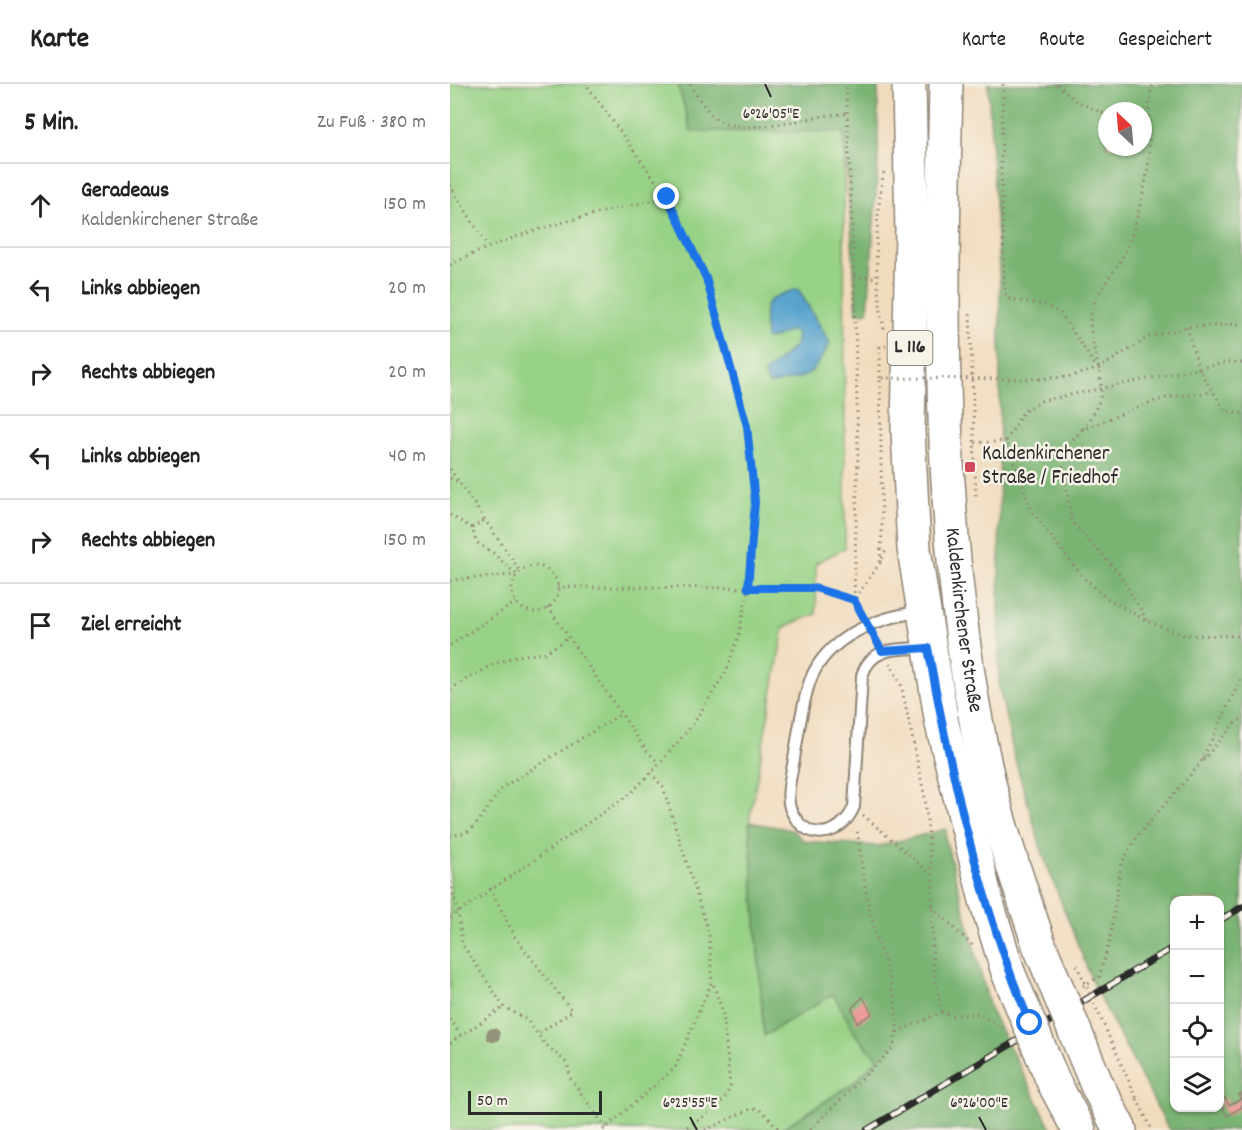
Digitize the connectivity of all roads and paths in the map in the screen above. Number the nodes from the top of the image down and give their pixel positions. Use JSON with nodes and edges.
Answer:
{"nodes":[{"id":1,"x":586,"y":84,"type":"edge"},
{"id":2,"x":690,"y":84,"type":"edge"},
{"id":3,"x":846,"y":84,"type":"edge"},
{"id":4,"x":909,"y":84,"type":"edge"},
{"id":5,"x":946,"y":84,"type":"edge"},
{"id":6,"x":1003,"y":84,"type":"edge"},
{"id":7,"x":1057,"y":84,"type":"edge"},
{"id":8,"x":1153,"y":84,"type":"edge"},
{"id":9,"x":1149,"y":102,"type":"edge"},
{"id":10,"x":1098,"y":111,"type":"edge"},
{"id":11,"x":849,"y":114,"type":"junction"},
{"id":12,"x":1149,"y":156,"type":"edge"},
{"id":13,"x":450,"y":185,"type":"edge"},
{"id":14,"x":667,"y":197,"type":"junction"},
{"id":15,"x":487,"y":246,"type":"junction"},
{"id":16,"x":450,"y":265,"type":"edge"},
{"id":17,"x":854,"y":276,"type":"junction"},
{"id":18,"x":876,"y":278,"type":"dead end"},
{"id":19,"x":970,"y":307,"type":"dead end"},
{"id":20,"x":1242,"y":324,"type":"edge"},
{"id":21,"x":1188,"y":327,"type":"junction"},
{"id":22,"x":880,"y":347,"type":"dead end"},
{"id":23,"x":1242,"y":363,"type":"edge"},
{"id":24,"x":1098,"y":369,"type":"junction"},
{"id":25,"x":1199,"y":370,"type":"junction"},
{"id":26,"x":880,"y":378,"type":"junction"},
{"id":27,"x":1101,"y":390,"type":"junction"},
{"id":28,"x":1213,"y":392,"type":"junction"},
{"id":29,"x":1242,"y":414,"type":"edge"},
{"id":30,"x":1083,"y":429,"type":"junction"},
{"id":31,"x":1006,"y":441,"type":"junction"},
{"id":32,"x":975,"y":443,"type":"junction"},
{"id":33,"x":450,"y":469,"type":"edge"},
{"id":34,"x":450,"y":479,"type":"edge"},
{"id":35,"x":460,"y":483,"type":"junction"},
{"id":36,"x":976,"y":504,"type":"dead end"},
{"id":37,"x":450,"y":515,"type":"edge"},
{"id":38,"x":485,"y":520,"type":"junction"},
{"id":39,"x":472,"y":528,"type":"junction"},
{"id":40,"x":518,"y":573,"type":"junction"},
{"id":41,"x":450,"y":579,"type":"edge"},
{"id":42,"x":557,"y":587,"type":"junction"},
{"id":43,"x":748,"y":588,"type":"junction"},
{"id":44,"x":854,"y":600,"type":"junction"},
{"id":45,"x":516,"y":602,"type":"junction"},
{"id":46,"x":548,"y":607,"type":"junction"},
{"id":47,"x":940,"y":609,"type":"junction"},
{"id":48,"x":1147,"y":621,"type":"junction"},
{"id":49,"x":868,"y":625,"type":"junction"},
{"id":50,"x":1242,"y":636,"type":"edge"},
{"id":51,"x":569,"y":638,"type":"junction"},
{"id":52,"x":450,"y":645,"type":"edge"},
{"id":53,"x":928,"y":648,"type":"junction"},
{"id":54,"x":882,"y":651,"type":"junction"},
{"id":55,"x":1242,"y":676,"type":"edge"},
{"id":56,"x":450,"y":689,"type":"edge"},
{"id":57,"x":621,"y":714,"type":"junction"},
{"id":58,"x":1242,"y":719,"type":"edge"},
{"id":59,"x":659,"y":763,"type":"junction"},
{"id":60,"x":1200,"y":764,"type":"junction"},
{"id":61,"x":651,"y":773,"type":"junction"},
{"id":62,"x":854,"y":807,"type":"junction"},
{"id":63,"x":450,"y":836,"type":"edge"},
{"id":64,"x":932,"y":875,"type":"junction"},
{"id":65,"x":450,"y":882,"type":"edge"},
{"id":66,"x":490,"y":888,"type":"junction"},
{"id":67,"x":930,"y":906,"type":"junction"},
{"id":68,"x":458,"y":910,"type":"junction"},
{"id":69,"x":450,"y":918,"type":"edge"},
{"id":70,"x":977,"y":950,"type":"dead end"},
{"id":71,"x":1076,"y":963,"type":"dead end"},
{"id":72,"x":712,"y":981,"type":"junction"},
{"id":73,"x":1080,"y":987,"type":"dead end"},
{"id":74,"x":504,"y":1007,"type":"junction"},
{"id":75,"x":942,"y":1012,"type":"junction"},
{"id":76,"x":450,"y":1019,"type":"edge"},
{"id":77,"x":1014,"y":1024,"type":"dead end"},
{"id":78,"x":897,"y":1032,"type":"junction"},
{"id":79,"x":538,"y":1034,"type":"junction"},
{"id":80,"x":461,"y":1036,"type":"junction"},
{"id":81,"x":450,"y":1043,"type":"edge"},
{"id":82,"x":605,"y":1129,"type":"edge"},
{"id":83,"x":682,"y":1130,"type":"edge"},
{"id":84,"x":705,"y":1130,"type":"edge"},
{"id":85,"x":780,"y":1130,"type":"edge"},
{"id":86,"x":810,"y":1130,"type":"edge"},
{"id":87,"x":1079,"y":1130,"type":"edge"},
{"id":88,"x":1120,"y":1130,"type":"edge"},
{"id":89,"x":1152,"y":1130,"type":"edge"}],
"edges":[{"from":1,"to":14,"type":"path"},
{"from":2,"to":11,"type":"path"},
{"from":3,"to":11,"type":"path"},
{"from":4,"to":47,"type":"main road","name":"Kaldenkirchener Straße","number":"L 116"},
{"from":5,"to":47,"type":"main road","name":"Kaldenkirchener Straße","number":"L 116"},
{"from":6,"to":24,"type":"path"},
{"from":7,"to":10,"type":"path"},
{"from":8,"to":9,"type":"path"},
{"from":11,"to":17,"type":"path"},
{"from":12,"to":24,"type":"path"},
{"from":13,"to":15,"type":"path"},
{"from":14,"to":15,"type":"path"},
{"from":14,"to":43,"type":"path"},
{"from":15,"to":16,"type":"path"},
{"from":17,"to":18,"type":"path"},
{"from":17,"to":44,"type":"path"},
{"from":19,"to":32,"type":"path"},
{"from":20,"to":21,"type":"path"},
{"from":21,"to":24,"type":"path"},
{"from":21,"to":25,"type":"path"},
{"from":22,"to":26,"type":"path"},
{"from":23,"to":25,"type":"path"},
{"from":24,"to":26,"type":"path","bridge":true},
{"from":24,"to":27,"type":"path"},
{"from":25,"to":27,"type":"path"},
{"from":25,"to":28,"type":"path"},
{"from":26,"to":44,"type":"path","bridge":true},
{"from":27,"to":30,"type":"path"},
{"from":27,"to":31,"type":"path"},
{"from":28,"to":29,"type":"path"},
{"from":28,"to":30,"type":"path"},
{"from":30,"to":48,"type":"path"},
{"from":31,"to":32,"type":"path"},
{"from":31,"to":48,"type":"path"},
{"from":32,"to":36,"type":"path"},
{"from":33,"to":35,"type":"path"},
{"from":34,"to":35,"type":"path"},
{"from":35,"to":38,"type":"path"},
{"from":37,"to":39,"type":"path"},
{"from":38,"to":39,"type":"path"},
{"from":38,"to":40,"type":"path"},
{"from":39,"to":40,"type":"path"},
{"from":40,"to":41,"type":"path"},
{"from":40,"to":42,"type":"path"},
{"from":40,"to":45,"type":"path"},
{"from":42,"to":43,"type":"path"},
{"from":42,"to":46,"type":"path"},
{"from":43,"to":44,"type":"path"},
{"from":43,"to":59,"type":"path"},
{"from":44,"to":49,"type":"path"},
{"from":45,"to":46,"type":"path"},
{"from":45,"to":52,"type":"path"},
{"from":46,"to":51,"type":"path"},
{"from":47,"to":49,"type":"lane"},
{"from":47,"to":53,"type":"main road","name":"Kaldenkirchener Straße","number":"L 116"},
{"from":47,"to":88,"type":"main road","name":"Kaldenkirchener Straße","number":"L 116","bridge":true},
{"from":48,"to":50,"type":"path"},
{"from":49,"to":62,"type":"lane"},
{"from":51,"to":56,"type":"path"},
{"from":51,"to":57,"type":"path"},
{"from":53,"to":54,"type":"lane"},
{"from":53,"to":87,"type":"main road","name":"Kaldenkirchener Straße","number":"L 116","bridge":true},
{"from":54,"to":62,"type":"lane"},
{"from":54,"to":64,"type":"path"},
{"from":55,"to":60,"type":"path"},
{"from":57,"to":59,"type":"path"},
{"from":57,"to":63,"type":"path"},
{"from":58,"to":60,"type":"path"},
{"from":59,"to":61,"type":"path"},
{"from":60,"to":73,"type":"path"},
{"from":61,"to":66,"type":"path"},
{"from":61,"to":72,"type":"path"},
{"from":62,"to":64,"type":"path"},
{"from":62,"to":78,"type":"path"},
{"from":64,"to":67,"type":"path"},
{"from":65,"to":68,"type":"path"},
{"from":66,"to":68,"type":"path"},
{"from":66,"to":79,"type":"path"},
{"from":67,"to":70,"type":"path"},
{"from":67,"to":75,"type":"path"},
{"from":68,"to":69,"type":"path"},
{"from":68,"to":74,"type":"path"},
{"from":71,"to":89,"type":"path","bridge":true},
{"from":72,"to":82,"type":"path"},
{"from":72,"to":83,"type":"path"},
{"from":74,"to":79,"type":"path"},
{"from":74,"to":80,"type":"path"},
{"from":75,"to":77,"type":"path"},
{"from":75,"to":78,"type":"path"},
{"from":76,"to":80,"type":"path"},
{"from":78,"to":86,"type":"path"},
{"from":79,"to":82,"type":"path"},
{"from":80,"to":81,"type":"path"},
{"from":84,"to":85,"type":"path"}]}
